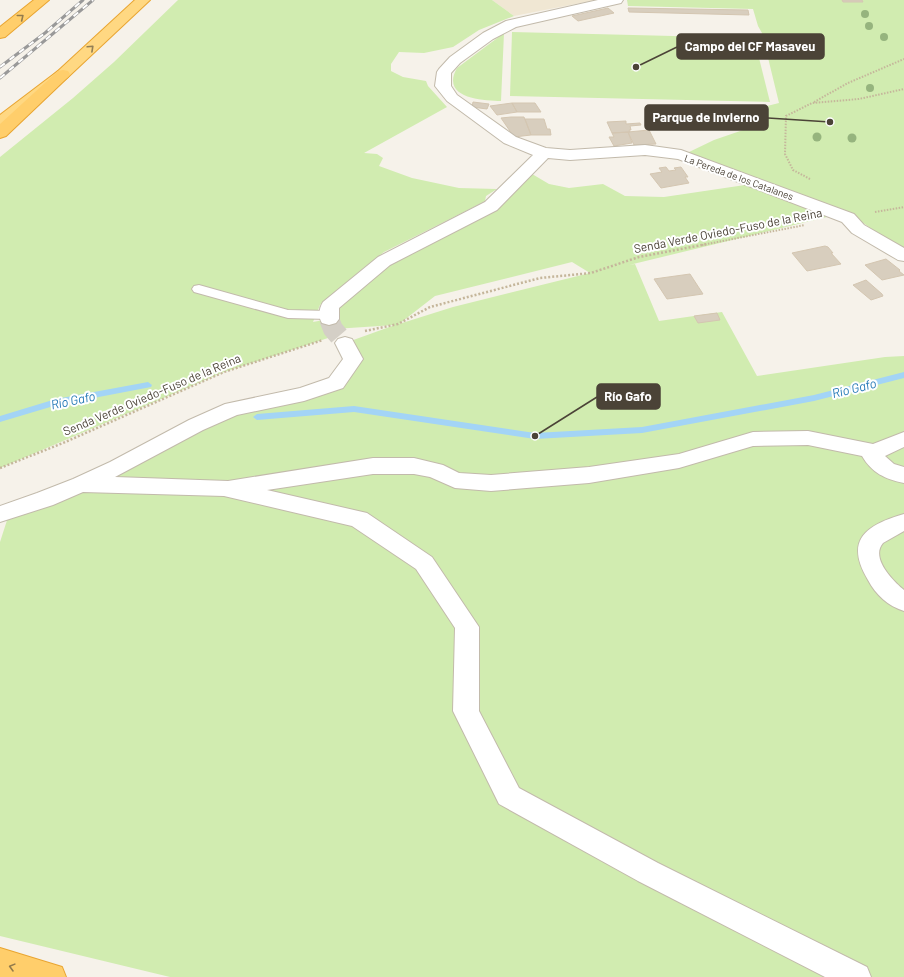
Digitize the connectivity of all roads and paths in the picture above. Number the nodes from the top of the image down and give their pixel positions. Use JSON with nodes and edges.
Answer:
{"nodes":[{"id":1,"x":42,"y":0,"type":"edge"},
{"id":2,"x":143,"y":0,"type":"edge"},
{"id":3,"x":615,"y":1,"type":"edge"},
{"id":4,"x":0,"y":34,"type":"edge"},
{"id":5,"x":904,"y":59,"type":"edge"},
{"id":6,"x":63,"y":74,"type":"junction"},
{"id":7,"x":904,"y":89,"type":"edge"},
{"id":8,"x":812,"y":103,"type":"junction"},
{"id":9,"x":0,"y":123,"type":"edge"},
{"id":10,"x":0,"y":133,"type":"edge"},
{"id":11,"x":544,"y":153,"type":"junction"},
{"id":12,"x":813,"y":181,"type":"dead end"},
{"id":13,"x":848,"y":218,"type":"junction"},
{"id":14,"x":904,"y":256,"type":"edge"},
{"id":15,"x":199,"y":288,"type":"dead end"},
{"id":16,"x":329,"y":317,"type":"joint"},
{"id":17,"x":344,"y":338,"type":"junction"},
{"id":18,"x":904,"y":439,"type":"edge"},
{"id":19,"x":875,"y":452,"type":"junction"},
{"id":20,"x":0,"y":468,"type":"edge"},
{"id":21,"x":904,"y":475,"type":"edge"},
{"id":22,"x":81,"y":484,"type":"junction"},
{"id":23,"x":224,"y":488,"type":"junction"},
{"id":24,"x":0,"y":514,"type":"edge"},
{"id":25,"x":904,"y":522,"type":"edge"},
{"id":26,"x":904,"y":602,"type":"edge"},
{"id":27,"x":0,"y":963,"type":"edge"},
{"id":28,"x":51,"y":977,"type":"edge"},
{"id":29,"x":856,"y":977,"type":"edge"}],
"edges":[{"from":4,"to":1,"type":"highway","one_way":true},
{"from":6,"to":2,"type":"highway","one_way":true},
{"from":3,"to":11,"type":"street","name":"La Pereda de los Catalanes"},
{"from":5,"to":8,"type":"path"},
{"from":6,"to":9,"type":"highway"},
{"from":6,"to":10,"type":"highway"},
{"from":7,"to":8,"type":"path"},
{"from":8,"to":12,"type":"path"},
{"from":11,"to":13,"type":"street","name":"La Pereda de los Catalanes"},
{"from":11,"to":16,"type":"street"},
{"from":13,"to":14,"type":"street"},
{"from":13,"to":17,"type":"path","name":"Senda Verde Oviedo-Fuso de la Reina"},
{"from":15,"to":16,"type":"lane"},
{"from":17,"to":20,"type":"path","name":"Senda Verde Oviedo-Fuso de la Reina"},
{"from":17,"to":22,"type":"street"},
{"from":18,"to":19,"type":"street"},
{"from":19,"to":21,"type":"street"},
{"from":19,"to":23,"type":"street"},
{"from":22,"to":23,"type":"street"},
{"from":22,"to":24,"type":"street"},
{"from":23,"to":29,"type":"street"},
{"from":25,"to":26,"type":"street"},
{"from":28,"to":27,"type":"highway","one_way":true}]}
